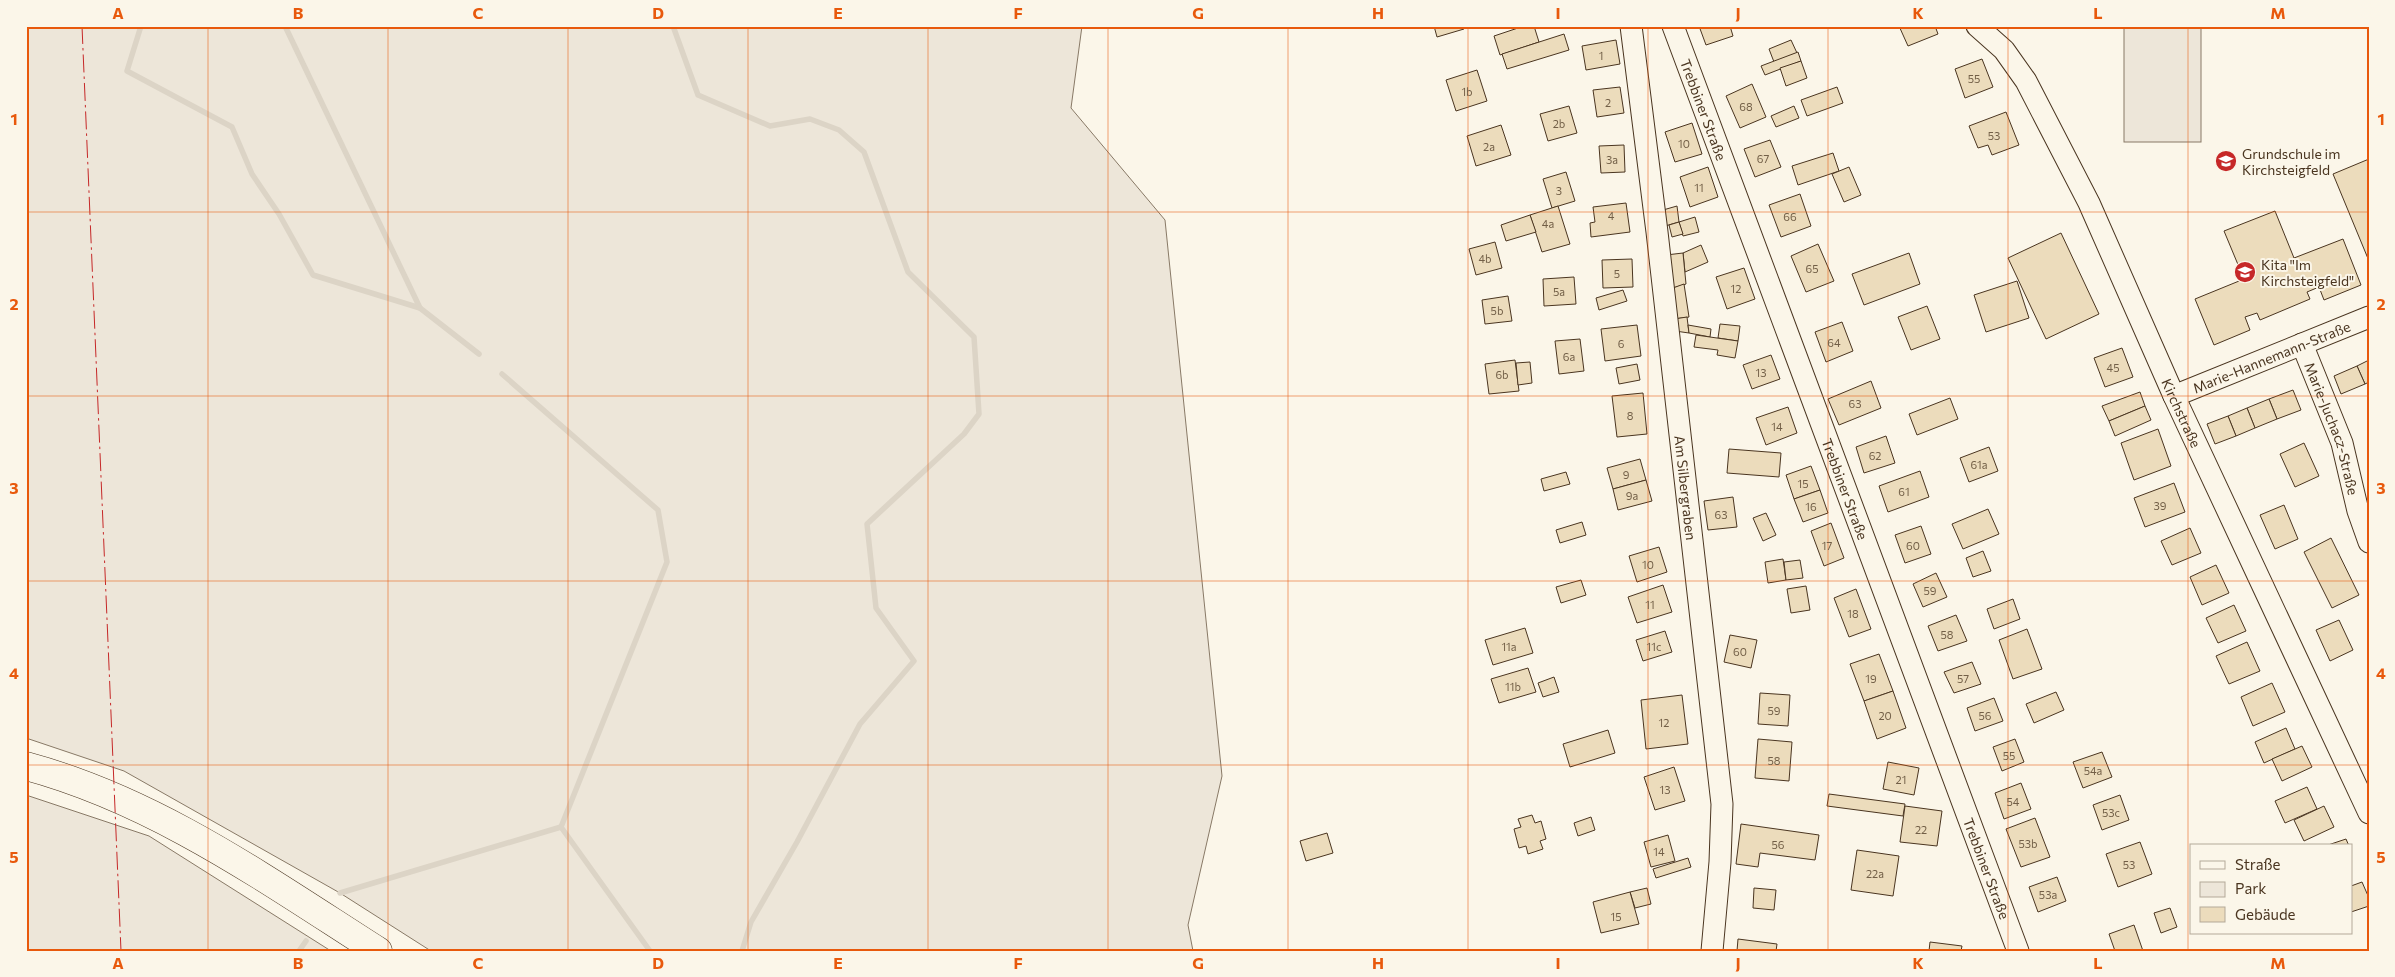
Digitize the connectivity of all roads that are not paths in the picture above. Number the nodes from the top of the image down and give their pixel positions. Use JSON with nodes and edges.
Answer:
{"nodes":[{"id":1,"x":1630,"y":26,"type":"edge"},
{"id":2,"x":1673,"y":26,"type":"edge"},
{"id":3,"x":1977,"y":26,"type":"edge"},
{"id":4,"x":2369,"y":317,"type":"edge"},
{"id":5,"x":2302,"y":344,"type":"junction"},
{"id":6,"x":2174,"y":396,"type":"junction"},
{"id":7,"x":2369,"y":542,"type":"edge"},
{"id":8,"x":26,"y":766,"type":"edge"},
{"id":9,"x":2369,"y":813,"type":"edge"},
{"id":10,"x":378,"y":951,"type":"edge"},
{"id":11,"x":1712,"y":951,"type":"edge"},
{"id":12,"x":2018,"y":951,"type":"edge"}],
"edges":[{"from":1,"to":11,"type":"street","name":"Am Silbergraben"},
{"from":2,"to":12,"type":"street","name":"Trebbiner Straße"},
{"from":3,"to":6,"type":"street","name":"Kirchstraße"},
{"from":4,"to":5,"type":"street","name":"Marie-Hannemann-Straße"},
{"from":5,"to":6,"type":"street","name":"Marie-Hannemann-Straße"},
{"from":5,"to":7,"type":"street","name":"Marie-Juchacz-Straße"},
{"from":6,"to":9,"type":"street","name":"Kirchstraße"},
{"from":8,"to":10,"type":"main road"}]}
